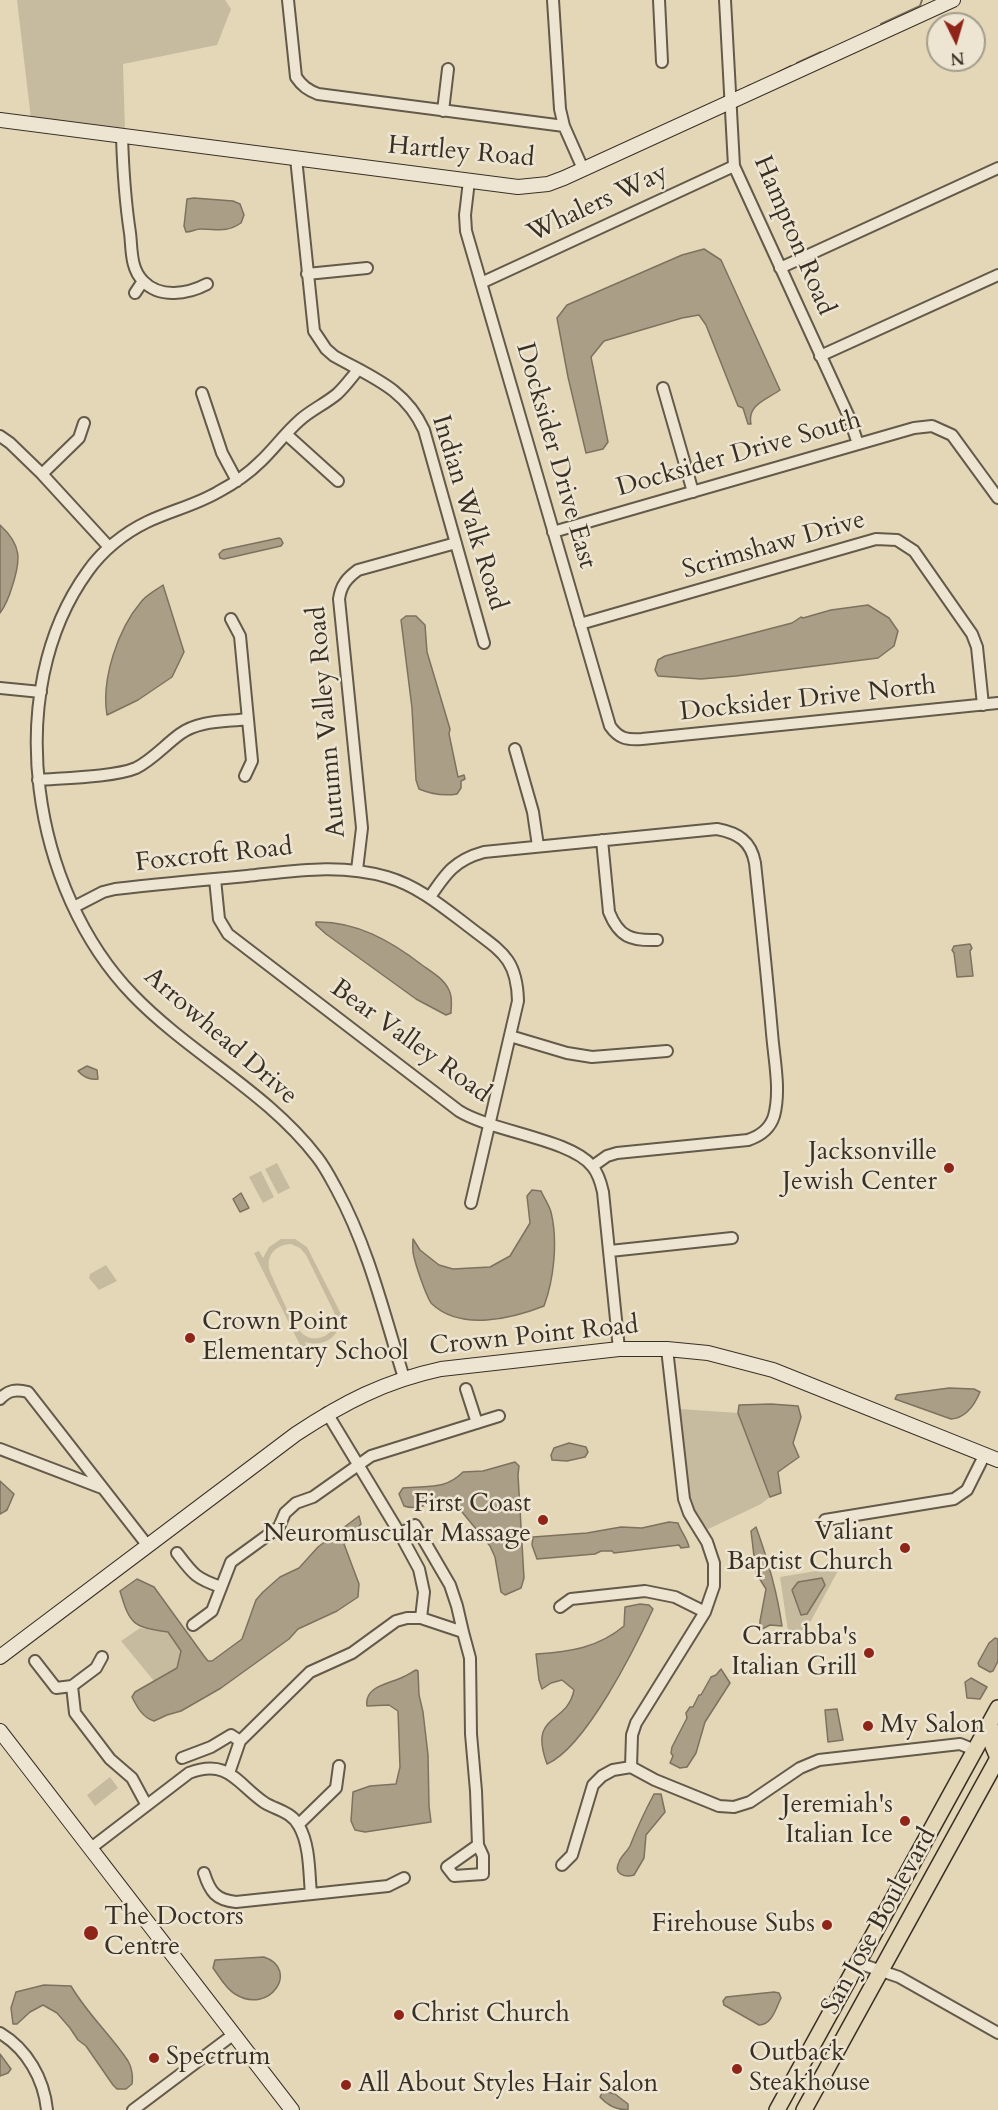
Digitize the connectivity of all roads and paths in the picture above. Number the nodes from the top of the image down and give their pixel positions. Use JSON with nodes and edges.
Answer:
{"nodes":[{"id":1,"x":288,"y":0,"type":"edge"},
{"id":2,"x":554,"y":0,"type":"edge"},
{"id":3,"x":658,"y":0,"type":"edge"},
{"id":4,"x":725,"y":0,"type":"edge"},
{"id":5,"x":953,"y":0,"type":"edge"},
{"id":6,"x":933,"y":4,"type":"edge"},
{"id":7,"x":662,"y":62,"type":"dead end"},
{"id":8,"x":448,"y":69,"type":"dead end"},
{"id":9,"x":731,"y":101,"type":"junction"},
{"id":10,"x":442,"y":111,"type":"junction"},
{"id":11,"x":0,"y":120,"type":"edge"},
{"id":12,"x":564,"y":126,"type":"junction"},
{"id":13,"x":122,"y":136,"type":"junction"},
{"id":14,"x":296,"y":158,"type":"junction"},
{"id":15,"x":734,"y":166,"type":"junction"},
{"id":16,"x":998,"y":168,"type":"edge"},
{"id":17,"x":584,"y":169,"type":"junction"},
{"id":18,"x":469,"y":180,"type":"junction"},
{"id":19,"x":367,"y":268,"type":"dead end"},
{"id":20,"x":780,"y":268,"type":"junction"},
{"id":21,"x":307,"y":274,"type":"junction"},
{"id":22,"x":998,"y":275,"type":"edge"},
{"id":23,"x":143,"y":281,"type":"junction"},
{"id":24,"x":481,"y":283,"type":"junction"},
{"id":25,"x":207,"y":284,"type":"dead end"},
{"id":26,"x":135,"y":293,"type":"dead end"},
{"id":27,"x":820,"y":356,"type":"junction"},
{"id":28,"x":358,"y":370,"type":"junction"},
{"id":29,"x":663,"y":388,"type":"dead end"},
{"id":30,"x":202,"y":393,"type":"dead end"},
{"id":31,"x":84,"y":423,"type":"dead end"},
{"id":32,"x":286,"y":434,"type":"junction"},
{"id":33,"x":0,"y":436,"type":"edge"},
{"id":34,"x":858,"y":444,"type":"junction"},
{"id":35,"x":42,"y":474,"type":"junction"},
{"id":36,"x":237,"y":481,"type":"junction"},
{"id":37,"x":338,"y":481,"type":"dead end"},
{"id":38,"x":693,"y":492,"type":"junction"},
{"id":39,"x":998,"y":498,"type":"edge"},
{"id":40,"x":553,"y":532,"type":"junction"},
{"id":41,"x":456,"y":543,"type":"junction"},
{"id":42,"x":109,"y":547,"type":"junction"},
{"id":43,"x":231,"y":619,"type":"dead end"},
{"id":44,"x":580,"y":624,"type":"junction"},
{"id":45,"x":484,"y":643,"type":"dead end"},
{"id":46,"x":0,"y":688,"type":"edge"},
{"id":47,"x":41,"y":692,"type":"junction"},
{"id":48,"x":998,"y":703,"type":"edge"},
{"id":49,"x":983,"y":705,"type":"junction"},
{"id":50,"x":248,"y":719,"type":"junction"},
{"id":51,"x":622,"y":738,"type":"joint"},
{"id":52,"x":515,"y":748,"type":"dead end"},
{"id":53,"x":245,"y":776,"type":"dead end"},
{"id":54,"x":38,"y":780,"type":"junction"},
{"id":55,"x":602,"y":840,"type":"junction"},
{"id":56,"x":538,"y":846,"type":"junction"},
{"id":57,"x":357,"y":870,"type":"junction"},
{"id":58,"x":215,"y":879,"type":"junction"},
{"id":59,"x":430,"y":897,"type":"junction"},
{"id":60,"x":74,"y":907,"type":"junction"},
{"id":61,"x":657,"y":940,"type":"dead end"},
{"id":62,"x":510,"y":1036,"type":"junction"},
{"id":63,"x":668,"y":1051,"type":"dead end"},
{"id":64,"x":489,"y":1126,"type":"junction"},
{"id":65,"x":593,"y":1166,"type":"junction"},
{"id":66,"x":471,"y":1203,"type":"dead end"},
{"id":67,"x":732,"y":1238,"type":"dead end"},
{"id":68,"x":610,"y":1251,"type":"junction"},
{"id":69,"x":620,"y":1349,"type":"junction"},
{"id":70,"x":667,"y":1349,"type":"junction"},
{"id":71,"x":404,"y":1378,"type":"junction"},
{"id":72,"x":466,"y":1389,"type":"dead end"},
{"id":73,"x":0,"y":1399,"type":"edge"},
{"id":74,"x":327,"y":1413,"type":"junction"},
{"id":75,"x":499,"y":1416,"type":"dead end"},
{"id":76,"x":477,"y":1423,"type":"junction"},
{"id":77,"x":0,"y":1449,"type":"edge"},
{"id":78,"x":985,"y":1454,"type":"junction"},
{"id":79,"x":998,"y":1460,"type":"edge"},
{"id":80,"x":358,"y":1463,"type":"junction"},
{"id":81,"x":102,"y":1488,"type":"junction"},
{"id":82,"x":825,"y":1520,"type":"dead end"},
{"id":83,"x":400,"y":1534,"type":"junction"},
{"id":84,"x":148,"y":1546,"type":"junction"},
{"id":85,"x":177,"y":1552,"type":"dead end"},
{"id":86,"x":221,"y":1587,"type":"junction"},
{"id":87,"x":560,"y":1607,"type":"dead end"},
{"id":88,"x":705,"y":1612,"type":"junction"},
{"id":89,"x":421,"y":1618,"type":"junction"},
{"id":90,"x":193,"y":1625,"type":"dead end"},
{"id":91,"x":463,"y":1632,"type":"junction"},
{"id":92,"x":0,"y":1657,"type":"edge"},
{"id":93,"x":102,"y":1657,"type":"dead end"},
{"id":94,"x":35,"y":1661,"type":"dead end"},
{"id":95,"x":72,"y":1686,"type":"junction"},
{"id":96,"x":998,"y":1708,"type":"edge"},
{"id":97,"x":990,"y":1723,"type":"junction"},
{"id":98,"x":0,"y":1731,"type":"edge"},
{"id":99,"x":240,"y":1741,"type":"junction"},
{"id":100,"x":975,"y":1750,"type":"junction"},
{"id":101,"x":182,"y":1758,"type":"dead end"},
{"id":102,"x":998,"y":1758,"type":"edge"},
{"id":103,"x":339,"y":1766,"type":"dead end"},
{"id":104,"x":631,"y":1767,"type":"junction"},
{"id":105,"x":230,"y":1773,"type":"junction"},
{"id":106,"x":984,"y":1783,"type":"junction"},
{"id":107,"x":146,"y":1804,"type":"junction"},
{"id":108,"x":299,"y":1824,"type":"junction"},
{"id":109,"x":478,"y":1845,"type":"dead end"},
{"id":110,"x":91,"y":1848,"type":"junction"},
{"id":111,"x":562,"y":1865,"type":"dead end"},
{"id":112,"x":204,"y":1873,"type":"dead end"},
{"id":113,"x":404,"y":1878,"type":"dead end"},
{"id":114,"x":311,"y":1894,"type":"junction"},
{"id":115,"x":858,"y":1963,"type":"junction"},
{"id":116,"x":881,"y":1971,"type":"junction"},
{"id":117,"x":0,"y":2033,"type":"edge"},
{"id":118,"x":998,"y":2033,"type":"edge"},
{"id":119,"x":234,"y":2034,"type":"junction"},
{"id":120,"x":47,"y":2110,"type":"edge"},
{"id":121,"x":133,"y":2110,"type":"edge"},
{"id":122,"x":292,"y":2110,"type":"edge"},
{"id":123,"x":777,"y":2110,"type":"edge"},
{"id":124,"x":804,"y":2110,"type":"edge"}],
"edges":[{"from":1,"to":10,"type":"street"},
{"from":2,"to":12,"type":"street"},
{"from":3,"to":7,"type":"street"},
{"from":4,"to":9,"type":"street","name":"Hampton Road"},
{"from":5,"to":6,"type":"street","name":"Hartley Road"},
{"from":6,"to":9,"type":"street","name":"Hartley Road"},
{"from":8,"to":10,"type":"street"},
{"from":9,"to":15,"type":"street","name":"Hampton Road"},
{"from":9,"to":17,"type":"street","name":"Hartley Road"},
{"from":10,"to":12,"type":"street"},
{"from":11,"to":13,"type":"street","name":"Hartley Road"},
{"from":12,"to":17,"type":"street"},
{"from":13,"to":14,"type":"street","name":"Hartley Road"},
{"from":13,"to":23,"type":"street"},
{"from":14,"to":18,"type":"street","name":"Hartley Road"},
{"from":14,"to":21,"type":"street","name":"Indian Walk Road"},
{"from":15,"to":20,"type":"street","name":"Hampton Road"},
{"from":15,"to":24,"type":"street","name":"Whalers Way"},
{"from":16,"to":20,"type":"street"},
{"from":17,"to":18,"type":"street","name":"Hartley Road"},
{"from":18,"to":24,"type":"street","name":"Docksider Drive East"},
{"from":19,"to":21,"type":"street"},
{"from":20,"to":27,"type":"street","name":"Hampton Road"},
{"from":21,"to":28,"type":"street","name":"Indian Walk Road"},
{"from":22,"to":27,"type":"street"},
{"from":23,"to":25,"type":"street"},
{"from":23,"to":26,"type":"street"},
{"from":24,"to":40,"type":"street","name":"Docksider Drive East"},
{"from":27,"to":34,"type":"street","name":"Hampton Road"},
{"from":28,"to":32,"type":"street","name":"Arrowhead Drive"},
{"from":28,"to":41,"type":"street","name":"Indian Walk Road"},
{"from":29,"to":38,"type":"street"},
{"from":30,"to":36,"type":"street"},
{"from":31,"to":35,"type":"street"},
{"from":32,"to":36,"type":"street","name":"Arrowhead Drive"},
{"from":32,"to":37,"type":"street"},
{"from":33,"to":35,"type":"street"},
{"from":34,"to":38,"type":"street","name":"Docksider Drive South"},
{"from":34,"to":39,"type":"street","name":"Docksider Drive South"},
{"from":35,"to":42,"type":"street"},
{"from":36,"to":42,"type":"street","name":"Arrowhead Drive"},
{"from":38,"to":40,"type":"street","name":"Docksider Drive South"},
{"from":40,"to":44,"type":"street","name":"Docksider Drive East"},
{"from":41,"to":45,"type":"street","name":"Indian Walk Road"},
{"from":41,"to":57,"type":"street","name":"Autumn Valley Road"},
{"from":42,"to":47,"type":"street","name":"Arrowhead Drive"},
{"from":43,"to":50,"type":"street"},
{"from":44,"to":49,"type":"street","name":"Scrimshaw Drive"},
{"from":44,"to":51,"type":"street","name":"Docksider Drive East"},
{"from":46,"to":47,"type":"street"},
{"from":47,"to":54,"type":"street","name":"Arrowhead Drive"},
{"from":48,"to":49,"type":"street","name":"Docksider Drive North"},
{"from":49,"to":51,"type":"street","name":"Docksider Drive North"},
{"from":50,"to":53,"type":"street"},
{"from":50,"to":54,"type":"street"},
{"from":52,"to":56,"type":"street"},
{"from":54,"to":60,"type":"street","name":"Arrowhead Drive"},
{"from":55,"to":56,"type":"street"},
{"from":55,"to":61,"type":"street"},
{"from":55,"to":65,"type":"street"},
{"from":56,"to":59,"type":"street"},
{"from":57,"to":58,"type":"street","name":"Foxcroft Road"},
{"from":57,"to":59,"type":"street","name":"Foxcroft Road"},
{"from":58,"to":60,"type":"street","name":"Foxcroft Road"},
{"from":58,"to":64,"type":"street","name":"Bear Valley Road"},
{"from":59,"to":62,"type":"street","name":"Foxcroft Road"},
{"from":60,"to":71,"type":"street","name":"Arrowhead Drive"},
{"from":62,"to":63,"type":"street"},
{"from":62,"to":64,"type":"street","name":"Foxcroft Road"},
{"from":64,"to":65,"type":"street","name":"Bear Valley Road"},
{"from":64,"to":66,"type":"street","name":"Foxcroft Road"},
{"from":65,"to":68,"type":"street"},
{"from":67,"to":68,"type":"street"},
{"from":68,"to":69,"type":"street"},
{"from":69,"to":70,"type":"street","name":"Crown Point Road"},
{"from":69,"to":71,"type":"street","name":"Crown Point Road"},
{"from":70,"to":78,"type":"street","name":"Crown Point Road"},
{"from":70,"to":88,"type":"street"},
{"from":71,"to":74,"type":"street","name":"Crown Point Road"},
{"from":72,"to":76,"type":"street"},
{"from":73,"to":81,"type":"street"},
{"from":74,"to":80,"type":"street"},
{"from":74,"to":84,"type":"street","name":"Crown Point Road"},
{"from":75,"to":76,"type":"street"},
{"from":76,"to":80,"type":"street"},
{"from":77,"to":81,"type":"street"},
{"from":78,"to":79,"type":"street","name":"Crown Point Road"},
{"from":78,"to":82,"type":"street"},
{"from":80,"to":83,"type":"street"},
{"from":80,"to":86,"type":"street"},
{"from":81,"to":84,"type":"street"},
{"from":83,"to":89,"type":"street"},
{"from":83,"to":91,"type":"street"},
{"from":84,"to":92,"type":"street","name":"Crown Point Road"},
{"from":85,"to":86,"type":"street"},
{"from":86,"to":90,"type":"street"},
{"from":87,"to":88,"type":"street"},
{"from":88,"to":104,"type":"street"},
{"from":89,"to":91,"type":"street"},
{"from":89,"to":99,"type":"street"},
{"from":91,"to":109,"type":"street"},
{"from":93,"to":95,"type":"street"},
{"from":94,"to":95,"type":"street"},
{"from":95,"to":107,"type":"street"},
{"from":96,"to":97,"type":"main road","name":"San Jose Boulevard"},
{"from":97,"to":100,"type":"main road","name":"San Jose Boulevard"},
{"from":97,"to":102,"type":"main road"},
{"from":98,"to":110,"type":"street"},
{"from":99,"to":101,"type":"street"},
{"from":99,"to":105,"type":"street"},
{"from":100,"to":104,"type":"street"},
{"from":100,"to":106,"type":"main road"},
{"from":100,"to":115,"type":"main road","name":"San Jose Boulevard"},
{"from":102,"to":106,"type":"main road","name":"San Jose Boulevard"},
{"from":103,"to":108,"type":"street"},
{"from":104,"to":111,"type":"street"},
{"from":105,"to":107,"type":"street"},
{"from":105,"to":108,"type":"street"},
{"from":106,"to":116,"type":"main road","name":"San Jose Boulevard"},
{"from":107,"to":110,"type":"street"},
{"from":108,"to":114,"type":"street"},
{"from":110,"to":119,"type":"street"},
{"from":112,"to":114,"type":"street"},
{"from":113,"to":114,"type":"street"},
{"from":115,"to":116,"type":"street"},
{"from":115,"to":123,"type":"main road","name":"San Jose Boulevard"},
{"from":116,"to":118,"type":"street"},
{"from":116,"to":124,"type":"main road","name":"San Jose Boulevard"},
{"from":117,"to":120,"type":"street"},
{"from":119,"to":121,"type":"street"},
{"from":119,"to":122,"type":"street"}]}
